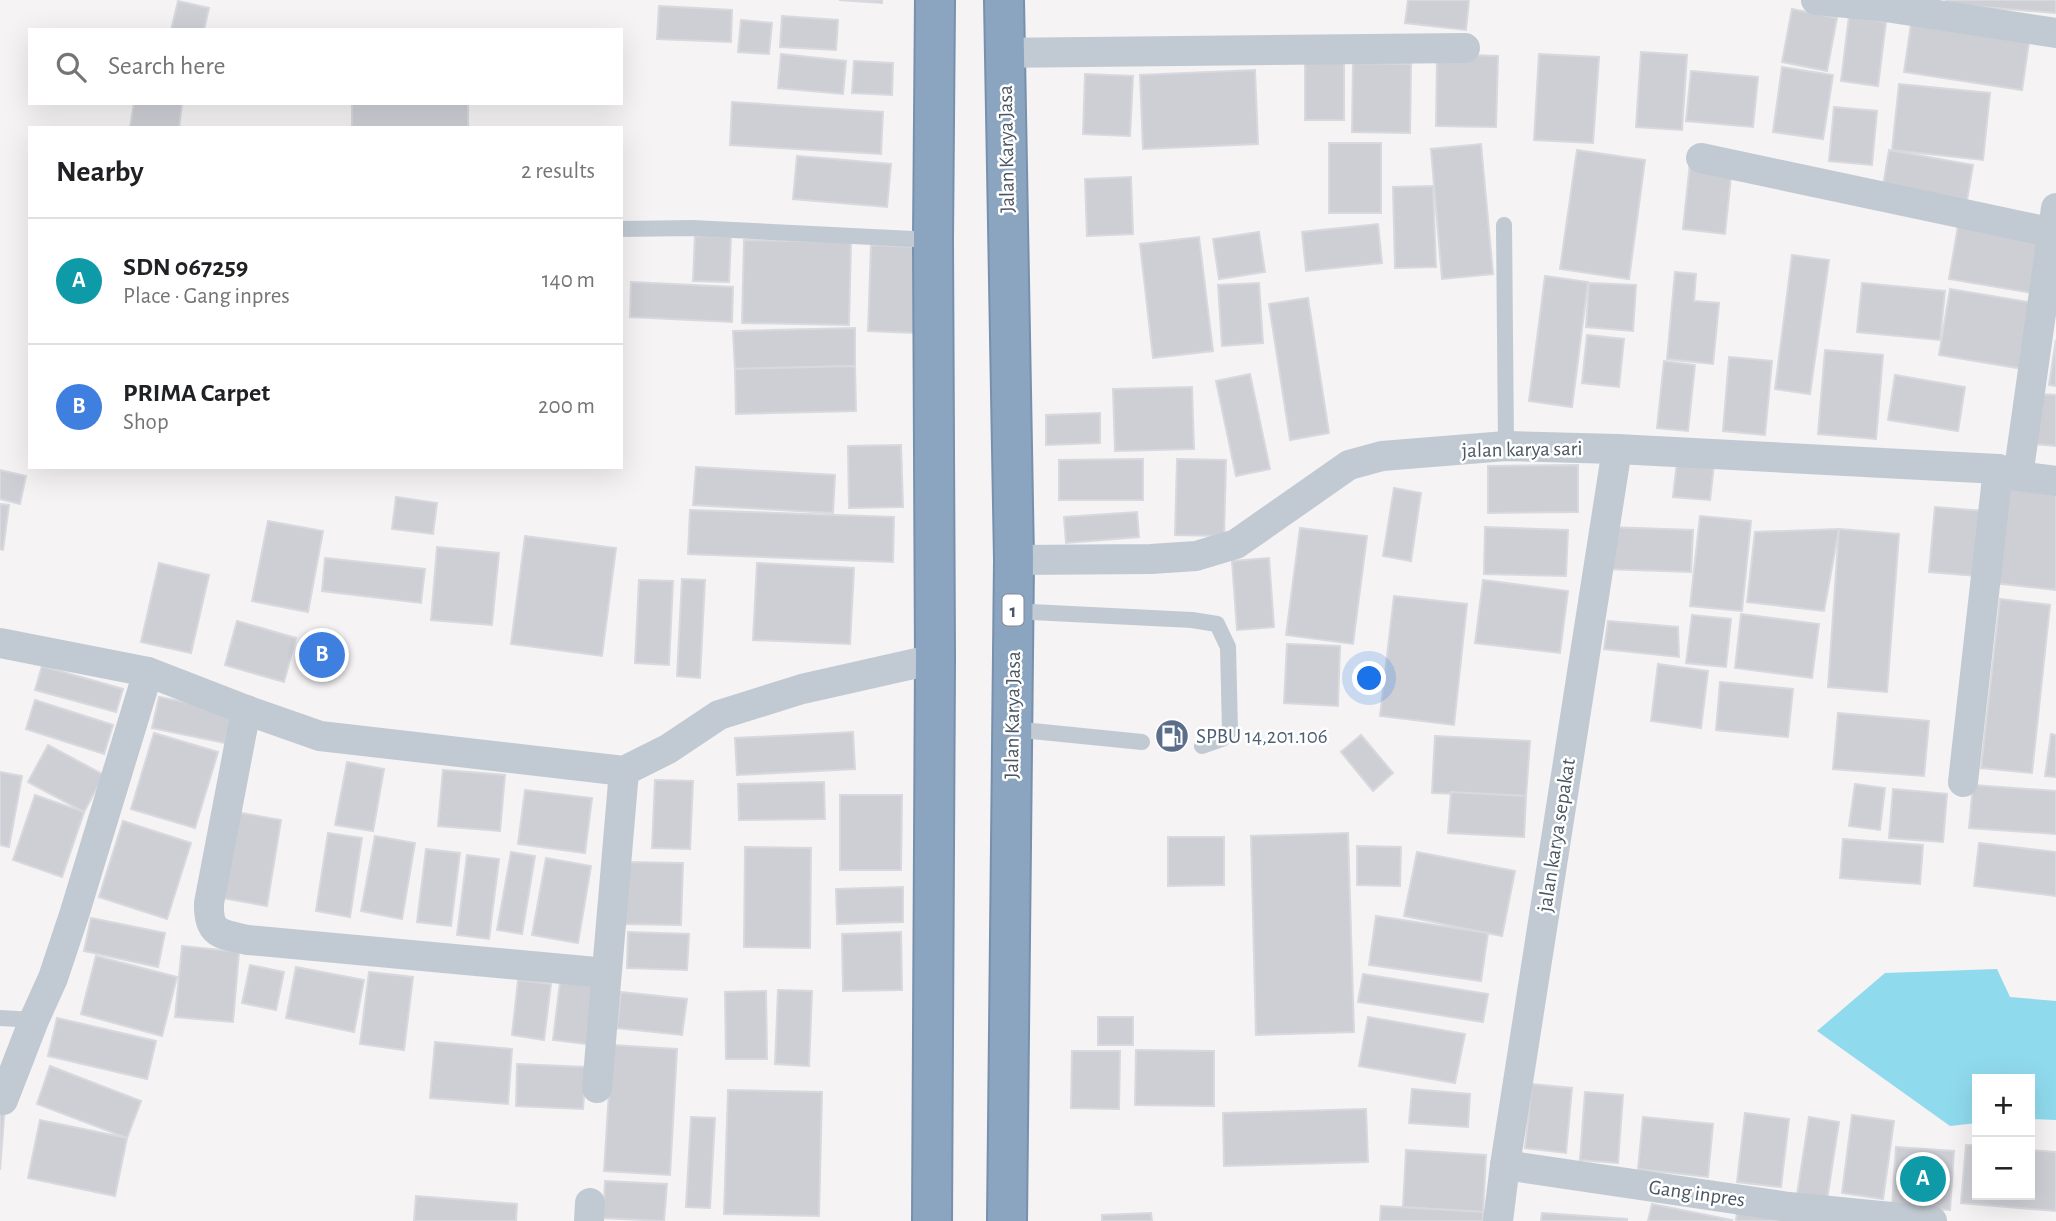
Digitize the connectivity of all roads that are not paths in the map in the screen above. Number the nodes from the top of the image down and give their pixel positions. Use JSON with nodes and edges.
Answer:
{"nodes":[{"id":1,"x":935,"y":0,"type":"edge"},
{"id":2,"x":1004,"y":0,"type":"edge"},
{"id":3,"x":1816,"y":0,"type":"edge"},
{"id":4,"x":2056,"y":33,"type":"edge"},
{"id":5,"x":1465,"y":48,"type":"dead end"},
{"id":6,"x":1004,"y":53,"type":"junction"},
{"id":7,"x":1700,"y":158,"type":"dead end"},
{"id":8,"x":2055,"y":220,"type":"edge"},
{"id":9,"x":1504,"y":225,"type":"dead end"},
{"id":10,"x":623,"y":229,"type":"edge"},
{"id":11,"x":933,"y":240,"type":"junction"},
{"id":12,"x":1506,"y":446,"type":"junction"},
{"id":13,"x":1617,"y":449,"type":"junction"},
{"id":14,"x":2008,"y":472,"type":"junction"},
{"id":15,"x":2056,"y":481,"type":"edge"},
{"id":16,"x":1014,"y":560,"type":"junction"},
{"id":17,"x":1013,"y":611,"type":"junction"},
{"id":18,"x":0,"y":643,"type":"edge"},
{"id":19,"x":935,"y":659,"type":"junction"},
{"id":20,"x":148,"y":672,"type":"junction"},
{"id":21,"x":246,"y":710,"type":"junction"},
{"id":22,"x":1011,"y":729,"type":"junction"},
{"id":23,"x":1142,"y":742,"type":"dead end"},
{"id":24,"x":1202,"y":746,"type":"dead end"},
{"id":25,"x":624,"y":771,"type":"junction"},
{"id":26,"x":1963,"y":782,"type":"dead end"},
{"id":27,"x":596,"y":972,"type":"dead end"},
{"id":28,"x":0,"y":1018,"type":"edge"},
{"id":29,"x":34,"y":1020,"type":"junction"},
{"id":30,"x":597,"y":1088,"type":"dead end"},
{"id":31,"x":4,"y":1100,"type":"dead end"},
{"id":32,"x":1505,"y":1165,"type":"junction"},
{"id":33,"x":932,"y":1221,"type":"edge"},
{"id":34,"x":1007,"y":1221,"type":"edge"},
{"id":35,"x":1498,"y":1221,"type":"edge"},
{"id":36,"x":1931,"y":1221,"type":"edge"}],
"edges":[{"from":1,"to":11,"type":"highway"},
{"from":2,"to":6,"type":"highway","name":"Jalan Karya Jasa","number":"1"},
{"from":3,"to":4,"type":"street"},
{"from":5,"to":6,"type":"street"},
{"from":6,"to":16,"type":"highway","name":"Jalan Karya Jasa","number":"1"},
{"from":7,"to":8,"type":"street"},
{"from":8,"to":14,"type":"street"},
{"from":9,"to":12,"type":"lane"},
{"from":10,"to":11,"type":"lane"},
{"from":11,"to":19,"type":"highway"},
{"from":12,"to":13,"type":"street","name":"jalan karya sari"},
{"from":12,"to":16,"type":"street","name":"jalan karya sari"},
{"from":13,"to":14,"type":"street","name":"jalan karya sari"},
{"from":13,"to":32,"type":"street","name":"jalan karya sepakat"},
{"from":14,"to":15,"type":"street","name":"jalan karya sari"},
{"from":14,"to":26,"type":"street"},
{"from":16,"to":17,"type":"highway","name":"Jalan Karya Jasa","number":"1"},
{"from":17,"to":22,"type":"highway","name":"Jalan Karya Jasa","number":"1"},
{"from":17,"to":24,"type":"lane"},
{"from":18,"to":20,"type":"street"},
{"from":19,"to":25,"type":"street"},
{"from":19,"to":33,"type":"highway"},
{"from":20,"to":21,"type":"street"},
{"from":20,"to":29,"type":"street"},
{"from":21,"to":25,"type":"street"},
{"from":21,"to":27,"type":"street"},
{"from":22,"to":23,"type":"lane"},
{"from":22,"to":34,"type":"highway","name":"Jalan Karya Jasa","number":"1"},
{"from":25,"to":30,"type":"street"},
{"from":28,"to":29,"type":"lane"},
{"from":29,"to":31,"type":"street"},
{"from":32,"to":35,"type":"street","name":"jalan karya sepakat"},
{"from":32,"to":36,"type":"street","name":"Gang inpres"}]}
